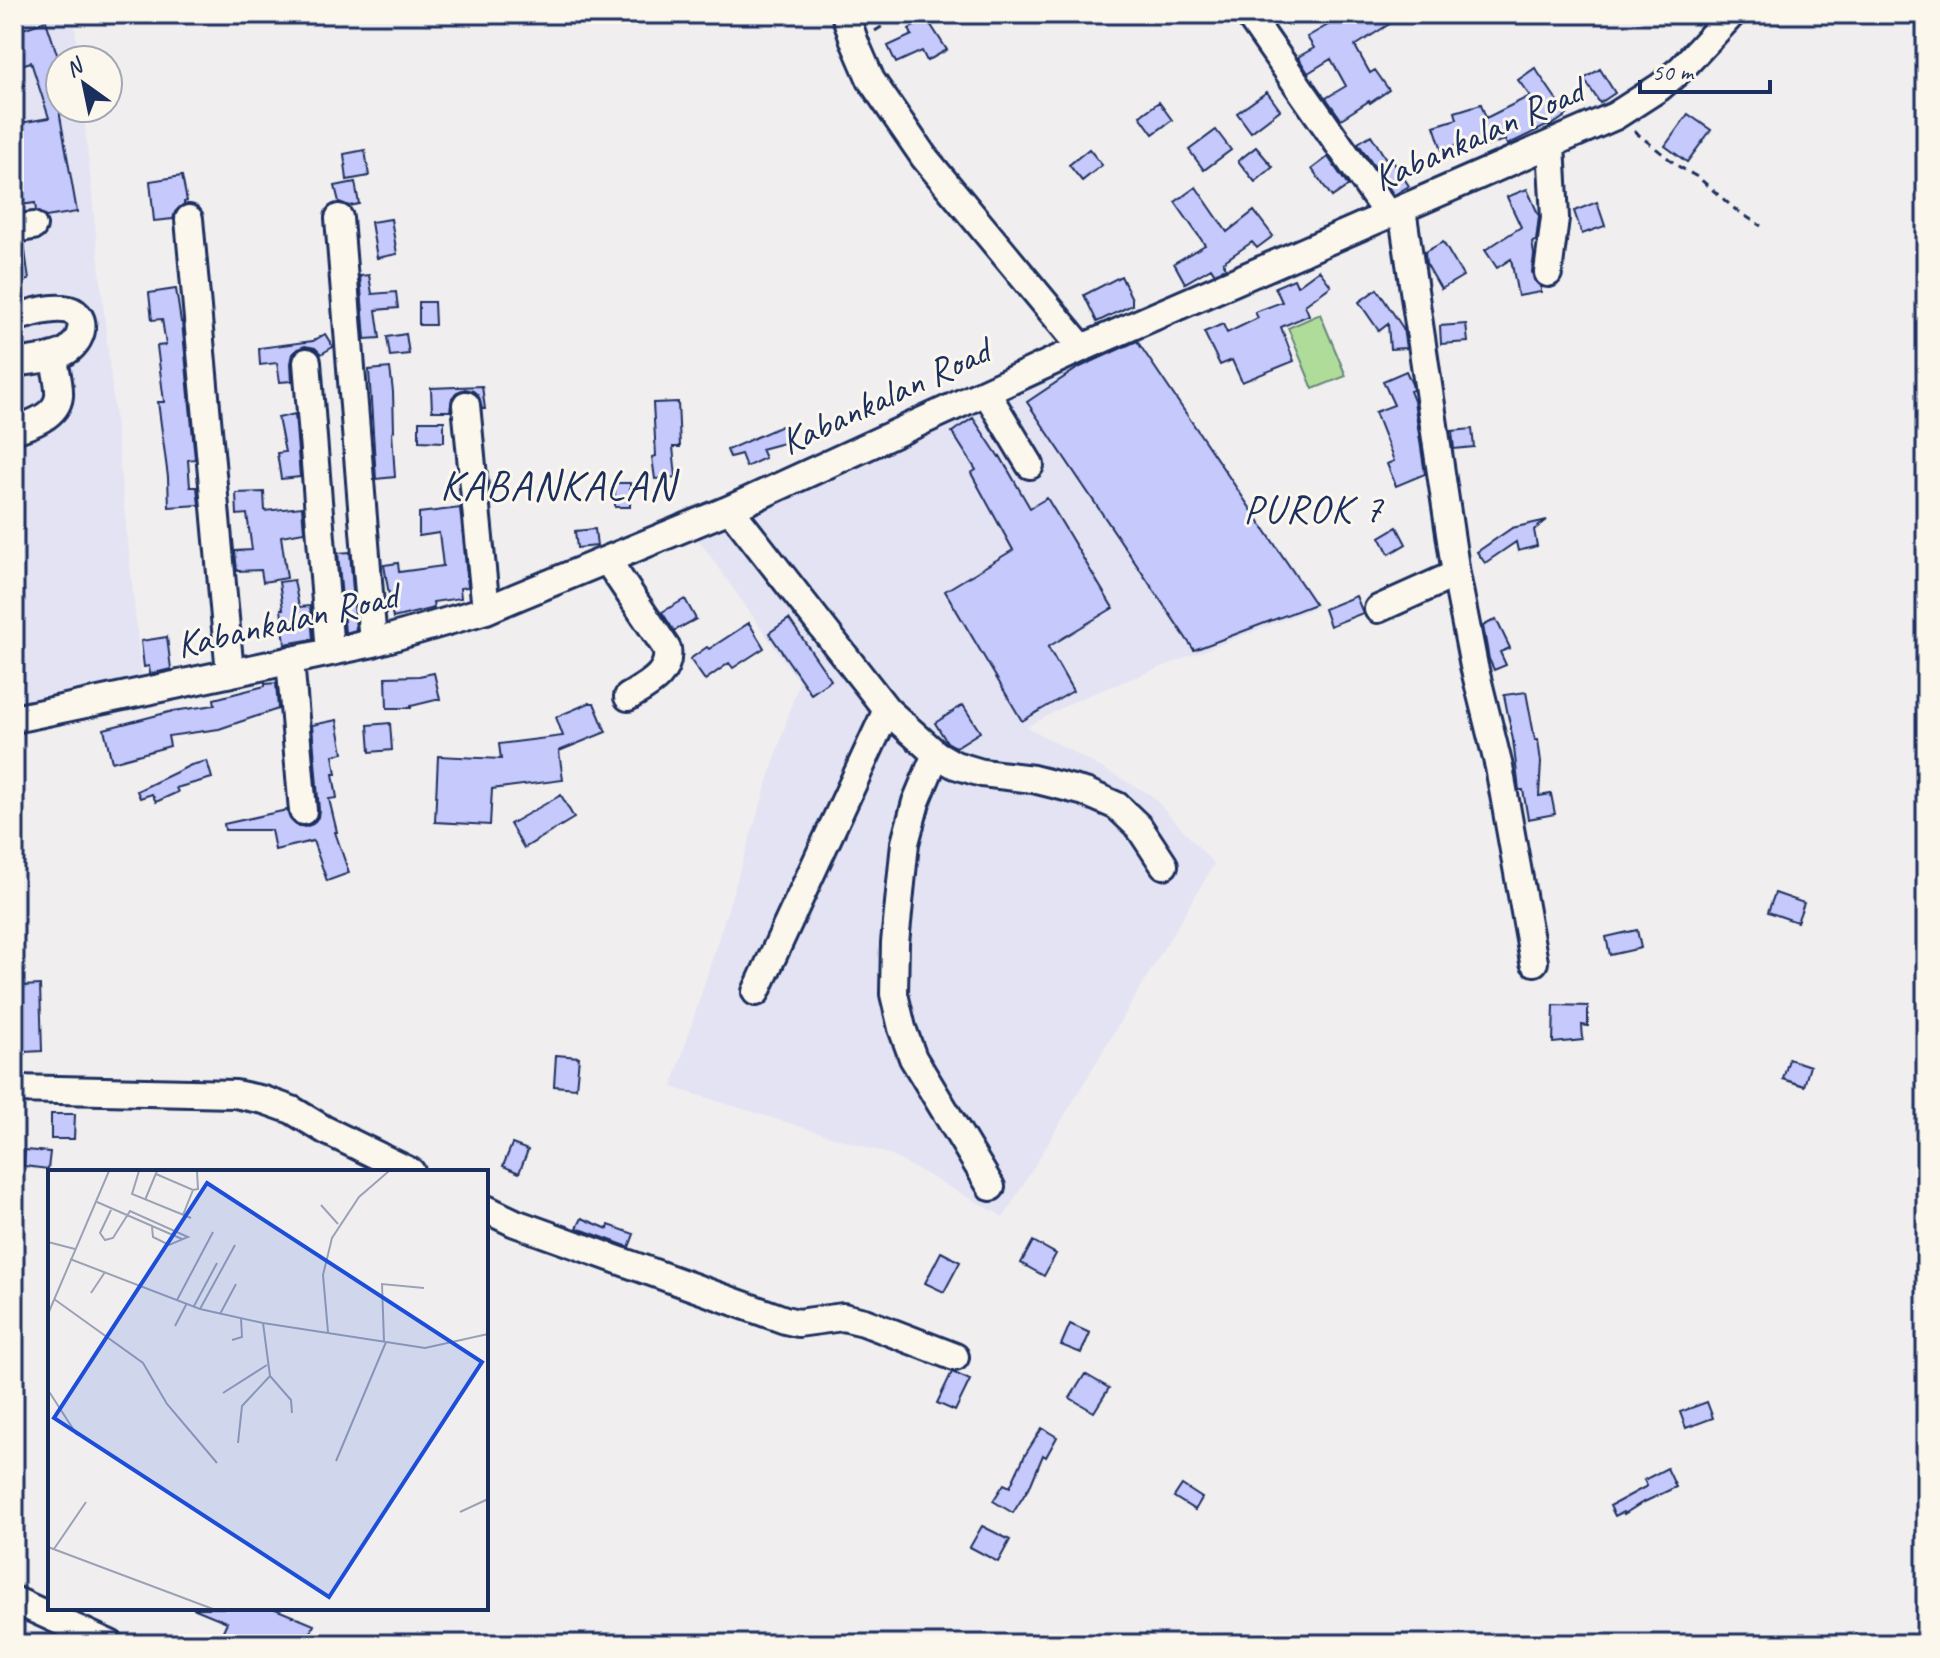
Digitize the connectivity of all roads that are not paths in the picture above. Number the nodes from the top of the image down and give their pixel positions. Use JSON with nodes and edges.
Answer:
{"nodes":[{"id":1,"x":845,"y":14,"type":"edge"},
{"id":2,"x":1248,"y":14,"type":"edge"},
{"id":3,"x":1732,"y":14,"type":"edge"},
{"id":4,"x":1551,"y":145,"type":"junction"},
{"id":5,"x":1395,"y":212,"type":"junction"},
{"id":6,"x":339,"y":218,"type":"dead end"},
{"id":7,"x":189,"y":219,"type":"dead end"},
{"id":8,"x":1548,"y":273,"type":"dead end"},
{"id":9,"x":14,"y":318,"type":"edge"},
{"id":10,"x":1082,"y":348,"type":"junction"},
{"id":11,"x":53,"y":356,"type":"junction"},
{"id":12,"x":307,"y":362,"type":"dead end"},
{"id":13,"x":14,"y":363,"type":"edge"},
{"id":14,"x":986,"y":392,"type":"junction"},
{"id":15,"x":466,"y":405,"type":"dead end"},
{"id":16,"x":14,"y":430,"type":"edge"},
{"id":17,"x":1030,"y":465,"type":"dead end"},
{"id":18,"x":730,"y":509,"type":"junction"},
{"id":19,"x":607,"y":560,"type":"junction"},
{"id":20,"x":1456,"y":574,"type":"junction"},
{"id":21,"x":1378,"y":609,"type":"dead end"},
{"id":22,"x":486,"y":610,"type":"junction"},
{"id":23,"x":373,"y":643,"type":"junction"},
{"id":24,"x":330,"y":652,"type":"junction"},
{"id":25,"x":290,"y":660,"type":"junction"},
{"id":26,"x":230,"y":673,"type":"junction"},
{"id":27,"x":628,"y":697,"type":"dead end"},
{"id":28,"x":887,"y":710,"type":"junction"},
{"id":29,"x":14,"y":719,"type":"edge"},
{"id":30,"x":936,"y":754,"type":"junction"},
{"id":31,"x":303,"y":811,"type":"dead end"},
{"id":32,"x":1164,"y":865,"type":"dead end"},
{"id":33,"x":1534,"y":962,"type":"dead end"},
{"id":34,"x":756,"y":992,"type":"dead end"},
{"id":35,"x":14,"y":1089,"type":"edge"},
{"id":36,"x":407,"y":1170,"type":"edge"},
{"id":37,"x":991,"y":1187,"type":"dead end"},
{"id":38,"x":488,"y":1210,"type":"edge"},
{"id":39,"x":955,"y":1357,"type":"dead end"},
{"id":40,"x":14,"y":1600,"type":"edge"},
{"id":41,"x":110,"y":1644,"type":"edge"}],
"edges":[{"from":1,"to":10,"type":"street"},
{"from":2,"to":5,"type":"street"},
{"from":3,"to":4,"type":"street","name":"Kabankalan Road"},
{"from":4,"to":5,"type":"street","name":"Kabankalan Road"},
{"from":4,"to":8,"type":"street"},
{"from":5,"to":10,"type":"street","name":"Kabankalan Road"},
{"from":5,"to":20,"type":"street"},
{"from":6,"to":23,"type":"street"},
{"from":7,"to":26,"type":"street"},
{"from":9,"to":11,"type":"street"},
{"from":10,"to":14,"type":"street","name":"Kabankalan Road"},
{"from":11,"to":13,"type":"street"},
{"from":11,"to":16,"type":"street"},
{"from":12,"to":24,"type":"street"},
{"from":14,"to":17,"type":"street"},
{"from":14,"to":18,"type":"street","name":"Kabankalan Road"},
{"from":15,"to":22,"type":"street"},
{"from":18,"to":19,"type":"street","name":"Kabankalan Road"},
{"from":18,"to":28,"type":"street"},
{"from":19,"to":22,"type":"street","name":"Kabankalan Road"},
{"from":19,"to":27,"type":"street"},
{"from":20,"to":21,"type":"street"},
{"from":20,"to":33,"type":"street"},
{"from":22,"to":23,"type":"street","name":"Kabankalan Road"},
{"from":23,"to":24,"type":"street","name":"Kabankalan Road"},
{"from":24,"to":25,"type":"street","name":"Kabankalan Road"},
{"from":25,"to":26,"type":"street","name":"Kabankalan Road"},
{"from":25,"to":31,"type":"street"},
{"from":26,"to":29,"type":"street","name":"Kabankalan Road"},
{"from":28,"to":30,"type":"street"},
{"from":28,"to":34,"type":"street"},
{"from":30,"to":32,"type":"street"},
{"from":30,"to":37,"type":"street"},
{"from":35,"to":36,"type":"street"},
{"from":38,"to":39,"type":"street"},
{"from":40,"to":41,"type":"street"}]}
